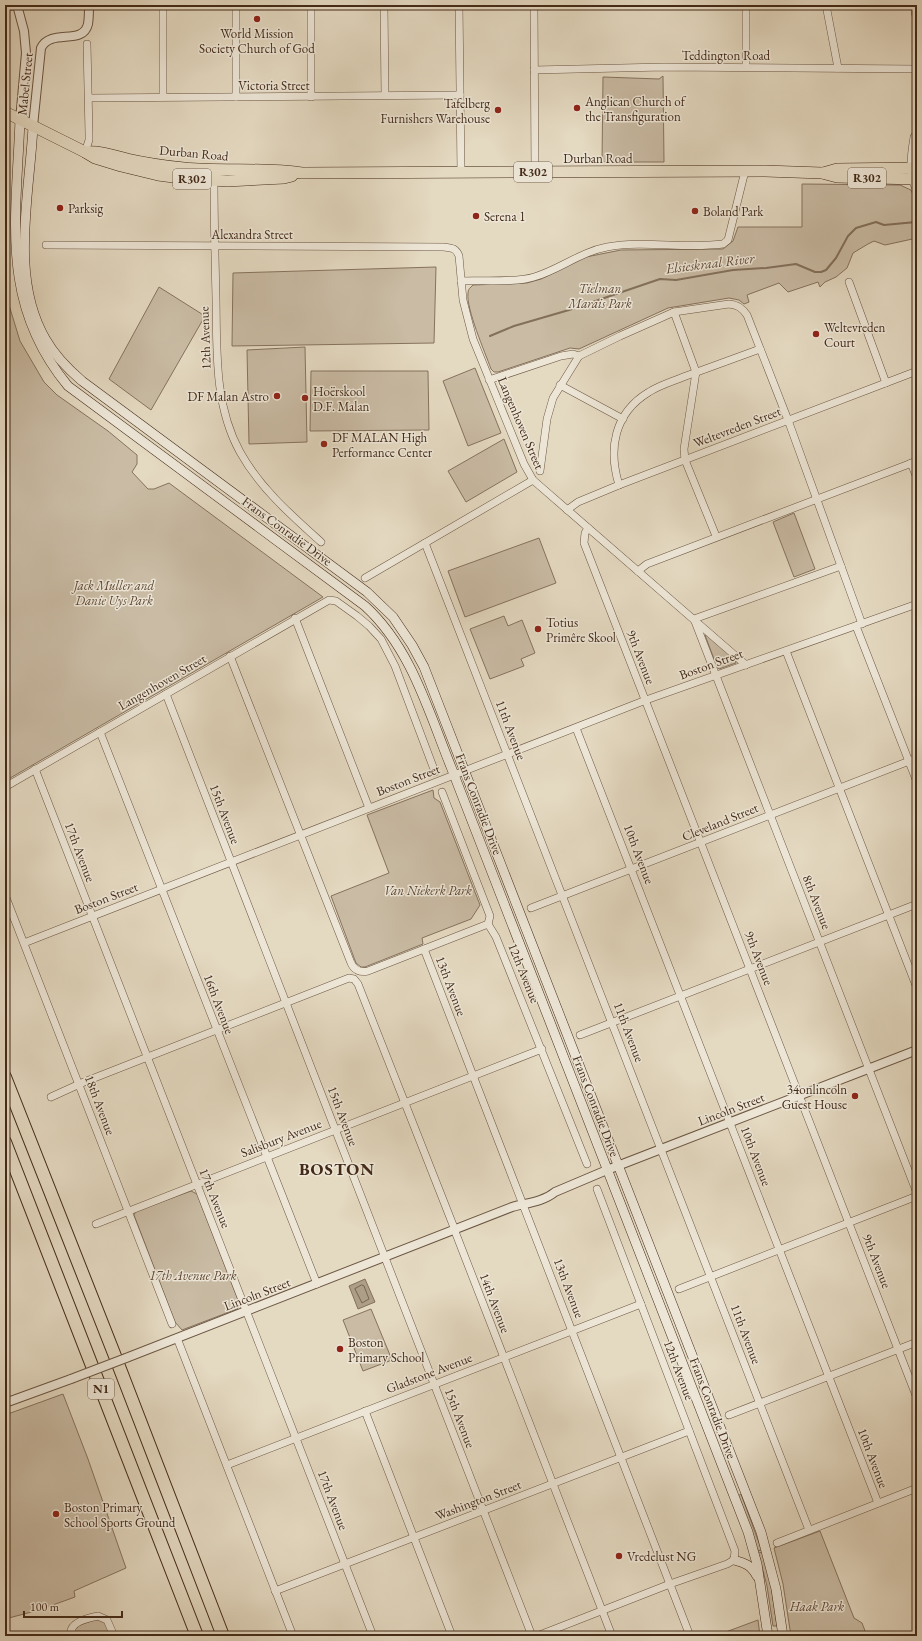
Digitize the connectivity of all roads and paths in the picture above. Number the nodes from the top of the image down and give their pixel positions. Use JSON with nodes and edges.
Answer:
{"nodes":[{"id":1,"x":17,"y":5,"type":"edge"},
{"id":2,"x":88,"y":5,"type":"edge"},
{"id":3,"x":163,"y":5,"type":"edge"},
{"id":4,"x":236,"y":5,"type":"edge"},
{"id":5,"x":311,"y":5,"type":"edge"},
{"id":6,"x":384,"y":5,"type":"edge"},
{"id":7,"x":459,"y":5,"type":"edge"},
{"id":8,"x":534,"y":5,"type":"edge"},
{"id":9,"x":746,"y":5,"type":"edge"},
{"id":10,"x":826,"y":5,"type":"edge"},
{"id":11,"x":914,"y":5,"type":"edge"},
{"id":12,"x":5,"y":8,"type":"edge"},
{"id":13,"x":917,"y":23,"type":"edge"},
{"id":14,"x":87,"y":44,"type":"dead end"},
{"id":15,"x":746,"y":67,"type":"junction"},
{"id":16,"x":838,"y":68,"type":"junction"},
{"id":17,"x":917,"y":69,"type":"edge"},
{"id":18,"x":534,"y":70,"type":"junction"},
{"id":19,"x":460,"y":95,"type":"junction"},
{"id":20,"x":236,"y":96,"type":"junction"},
{"id":21,"x":386,"y":96,"type":"junction"},
{"id":22,"x":162,"y":97,"type":"junction"},
{"id":23,"x":311,"y":97,"type":"junction"},
{"id":24,"x":89,"y":98,"type":"junction"},
{"id":25,"x":5,"y":112,"type":"edge"},
{"id":26,"x":20,"y":120,"type":"junction"},
{"id":27,"x":33,"y":126,"type":"junction"},
{"id":28,"x":917,"y":133,"type":"edge"},
{"id":29,"x":85,"y":152,"type":"junction"},
{"id":30,"x":914,"y":168,"type":"edge"},
{"id":31,"x":746,"y":171,"type":"junction"},
{"id":32,"x":461,"y":172,"type":"junction"},
{"id":33,"x":535,"y":172,"type":"junction"},
{"id":34,"x":822,"y":173,"type":"junction"},
{"id":35,"x":214,"y":176,"type":"junction"},
{"id":36,"x":915,"y":180,"type":"edge"},
{"id":37,"x":917,"y":191,"type":"edge"},
{"id":38,"x":9,"y":245,"type":"junction"},
{"id":39,"x":24,"y":245,"type":"junction"},
{"id":40,"x":46,"y":245,"type":"dead end"},
{"id":41,"x":215,"y":246,"type":"junction"},
{"id":42,"x":457,"y":251,"type":"joint"},
{"id":43,"x":460,"y":281,"type":"junction"},
{"id":44,"x":849,"y":282,"type":"dead end"},
{"id":45,"x":674,"y":312,"type":"junction"},
{"id":46,"x":760,"y":349,"type":"junction"},
{"id":47,"x":579,"y":356,"type":"junction"},
{"id":48,"x":917,"y":371,"type":"edge"},
{"id":49,"x":696,"y":372,"type":"junction"},
{"id":50,"x":489,"y":380,"type":"junction"},
{"id":51,"x":886,"y":383,"type":"junction"},
{"id":52,"x":560,"y":385,"type":"junction"},
{"id":53,"x":623,"y":419,"type":"junction"},
{"id":54,"x":788,"y":420,"type":"junction"},
{"id":55,"x":685,"y":460,"type":"junction"},
{"id":56,"x":914,"y":462,"type":"edge"},
{"id":57,"x":540,"y":471,"type":"dead end"},
{"id":58,"x":917,"y":478,"type":"edge"},
{"id":59,"x":533,"y":480,"type":"junction"},
{"id":60,"x":620,"y":485,"type":"junction"},
{"id":61,"x":816,"y":498,"type":"junction"},
{"id":62,"x":567,"y":510,"type":"junction"},
{"id":63,"x":588,"y":528,"type":"junction"},
{"id":64,"x":716,"y":536,"type":"junction"},
{"id":65,"x":321,"y":542,"type":"dead end"},
{"id":66,"x":425,"y":543,"type":"junction"},
{"id":67,"x":841,"y":566,"type":"junction"},
{"id":68,"x":638,"y":571,"type":"junction"},
{"id":69,"x":365,"y":578,"type":"dead end"},
{"id":70,"x":917,"y":604,"type":"edge"},
{"id":71,"x":295,"y":618,"type":"junction"},
{"id":72,"x":694,"y":619,"type":"junction"},
{"id":73,"x":859,"y":625,"type":"junction"},
{"id":74,"x":786,"y":651,"type":"junction"},
{"id":75,"x":230,"y":656,"type":"junction"},
{"id":76,"x":746,"y":665,"type":"junction"},
{"id":77,"x":716,"y":675,"type":"junction"},
{"id":78,"x":166,"y":694,"type":"junction"},
{"id":79,"x":646,"y":700,"type":"junction"},
{"id":80,"x":576,"y":728,"type":"junction"},
{"id":81,"x":100,"y":732,"type":"junction"},
{"id":82,"x":507,"y":755,"type":"junction"},
{"id":83,"x":917,"y":758,"type":"edge"},
{"id":84,"x":909,"y":761,"type":"junction"},
{"id":85,"x":35,"y":769,"type":"junction"},
{"id":86,"x":464,"y":771,"type":"junction"},
{"id":87,"x":435,"y":772,"type":"dead end"},
{"id":88,"x":454,"y":775,"type":"junction"},
{"id":89,"x":917,"y":782,"type":"edge"},
{"id":90,"x":5,"y":787,"type":"edge"},
{"id":91,"x":840,"y":788,"type":"junction"},
{"id":92,"x":442,"y":792,"type":"dead end"},
{"id":93,"x":369,"y":808,"type":"junction"},
{"id":94,"x":770,"y":815,"type":"junction"},
{"id":95,"x":300,"y":835,"type":"junction"},
{"id":96,"x":700,"y":842,"type":"junction"},
{"id":97,"x":231,"y":862,"type":"junction"},
{"id":98,"x":632,"y":869,"type":"junction"},
{"id":99,"x":161,"y":889,"type":"junction"},
{"id":100,"x":5,"y":895,"type":"edge"},
{"id":101,"x":562,"y":896,"type":"junction"},
{"id":102,"x":917,"y":904,"type":"edge"},
{"id":103,"x":532,"y":908,"type":"dead end"},
{"id":104,"x":889,"y":915,"type":"junction"},
{"id":105,"x":92,"y":916,"type":"junction"},
{"id":106,"x":488,"y":924,"type":"junction"},
{"id":107,"x":820,"y":942,"type":"junction"},
{"id":108,"x":24,"y":943,"type":"junction"},
{"id":109,"x":424,"y":950,"type":"junction"},
{"id":110,"x":751,"y":968,"type":"junction"},
{"id":111,"x":917,"y":988,"type":"edge"},
{"id":112,"x":681,"y":996,"type":"junction"},
{"id":113,"x":286,"y":1004,"type":"junction"},
{"id":114,"x":612,"y":1023,"type":"junction"},
{"id":115,"x":217,"y":1030,"type":"junction"},
{"id":116,"x":580,"y":1035,"type":"dead end"},
{"id":117,"x":542,"y":1049,"type":"junction"},
{"id":118,"x":917,"y":1050,"type":"edge"},
{"id":119,"x":147,"y":1057,"type":"junction"},
{"id":120,"x":869,"y":1069,"type":"junction"},
{"id":121,"x":474,"y":1076,"type":"junction"},
{"id":122,"x":5,"y":1077,"type":"edge"},
{"id":123,"x":79,"y":1084,"type":"junction"},
{"id":124,"x":799,"y":1096,"type":"junction"},
{"id":125,"x":51,"y":1097,"type":"dead end"},
{"id":126,"x":404,"y":1103,"type":"junction"},
{"id":127,"x":730,"y":1123,"type":"junction"},
{"id":128,"x":335,"y":1130,"type":"junction"},
{"id":129,"x":5,"y":1142,"type":"edge"},
{"id":130,"x":661,"y":1149,"type":"junction"},
{"id":131,"x":266,"y":1157,"type":"junction"},
{"id":132,"x":587,"y":1164,"type":"dead end"},
{"id":133,"x":618,"y":1166,"type":"junction"},
{"id":134,"x":607,"y":1170,"type":"junction"},
{"id":135,"x":196,"y":1184,"type":"junction"},
{"id":136,"x":597,"y":1188,"type":"dead end"},
{"id":137,"x":917,"y":1195,"type":"edge"},
{"id":138,"x":521,"y":1204,"type":"junction"},
{"id":139,"x":128,"y":1211,"type":"junction"},
{"id":140,"x":849,"y":1223,"type":"junction"},
{"id":141,"x":96,"y":1224,"type":"dead end"},
{"id":142,"x":454,"y":1230,"type":"junction"},
{"id":143,"x":780,"y":1250,"type":"junction"},
{"id":144,"x":384,"y":1257,"type":"junction"},
{"id":145,"x":710,"y":1276,"type":"junction"},
{"id":146,"x":317,"y":1284,"type":"junction"},
{"id":147,"x":679,"y":1289,"type":"dead end"},
{"id":148,"x":641,"y":1304,"type":"junction"},
{"id":149,"x":247,"y":1310,"type":"junction"},
{"id":150,"x":172,"y":1324,"type":"dead end"},
{"id":151,"x":572,"y":1331,"type":"junction"},
{"id":152,"x":177,"y":1338,"type":"junction"},
{"id":153,"x":917,"y":1342,"type":"edge"},
{"id":154,"x":898,"y":1350,"type":"junction"},
{"id":155,"x":504,"y":1357,"type":"junction"},
{"id":156,"x":829,"y":1376,"type":"junction"},
{"id":157,"x":434,"y":1384,"type":"junction"},
{"id":158,"x":917,"y":1398,"type":"edge"},
{"id":159,"x":5,"y":1403,"type":"edge"},
{"id":160,"x":760,"y":1403,"type":"junction"},
{"id":161,"x":365,"y":1411,"type":"junction"},
{"id":162,"x":729,"y":1415,"type":"dead end"},
{"id":163,"x":690,"y":1431,"type":"junction"},
{"id":164,"x":296,"y":1438,"type":"junction"},
{"id":165,"x":621,"y":1457,"type":"junction"},
{"id":166,"x":227,"y":1465,"type":"junction"},
{"id":167,"x":553,"y":1484,"type":"junction"},
{"id":168,"x":917,"y":1488,"type":"edge"},
{"id":169,"x":878,"y":1503,"type":"junction"},
{"id":170,"x":483,"y":1511,"type":"junction"},
{"id":171,"x":809,"y":1530,"type":"junction"},
{"id":172,"x":414,"y":1538,"type":"junction"},
{"id":173,"x":777,"y":1543,"type":"dead end"},
{"id":174,"x":734,"y":1560,"type":"junction"},
{"id":175,"x":346,"y":1564,"type":"junction"},
{"id":176,"x":670,"y":1584,"type":"junction"},
{"id":177,"x":761,"y":1585,"type":"junction"},
{"id":178,"x":276,"y":1591,"type":"junction"},
{"id":179,"x":211,"y":1606,"type":"junction"},
{"id":180,"x":602,"y":1611,"type":"junction"},
{"id":181,"x":71,"y":1636,"type":"edge"},
{"id":182,"x":114,"y":1636,"type":"edge"},
{"id":183,"x":197,"y":1636,"type":"edge"},
{"id":184,"x":223,"y":1636,"type":"edge"},
{"id":185,"x":227,"y":1636,"type":"edge"},
{"id":186,"x":293,"y":1636,"type":"edge"},
{"id":187,"x":373,"y":1636,"type":"edge"},
{"id":188,"x":452,"y":1636,"type":"edge"},
{"id":189,"x":532,"y":1636,"type":"edge"},
{"id":190,"x":537,"y":1636,"type":"edge"},
{"id":191,"x":612,"y":1636,"type":"edge"},
{"id":192,"x":690,"y":1636,"type":"edge"},
{"id":193,"x":768,"y":1636,"type":"edge"},
{"id":194,"x":783,"y":1636,"type":"edge"}],
"edges":[{"from":1,"to":12,"type":"street"},
{"from":1,"to":26,"type":"street"},
{"from":2,"to":27,"type":"street","name":"Mabel Street"},
{"from":3,"to":22,"type":"street"},
{"from":4,"to":20,"type":"street"},
{"from":5,"to":23,"type":"street"},
{"from":6,"to":21,"type":"street"},
{"from":7,"to":19,"type":"street"},
{"from":8,"to":18,"type":"street"},
{"from":9,"to":15,"type":"street"},
{"from":10,"to":16,"type":"street"},
{"from":11,"to":13,"type":"street"},
{"from":14,"to":24,"type":"street"},
{"from":15,"to":16,"type":"street","name":"Teddington Road"},
{"from":15,"to":18,"type":"street","name":"Teddington Road"},
{"from":16,"to":17,"type":"street","name":"Teddington Road"},
{"from":18,"to":33,"type":"street"},
{"from":19,"to":21,"type":"street","name":"Victoria Street"},
{"from":19,"to":32,"type":"street"},
{"from":20,"to":22,"type":"street","name":"Victoria Street"},
{"from":20,"to":23,"type":"street","name":"Victoria Street"},
{"from":21,"to":23,"type":"street","name":"Victoria Street"},
{"from":22,"to":24,"type":"street","name":"Victoria Street"},
{"from":24,"to":29,"type":"street"},
{"from":25,"to":26,"type":"main road","name":"Durban Road","number":"R302"},
{"from":26,"to":27,"type":"main road","name":"Durban Road","number":"R302"},
{"from":26,"to":38,"type":"main road","name":"Frans Conradie Drive"},
{"from":27,"to":29,"type":"main road","name":"Durban Road","number":"R302"},
{"from":27,"to":39,"type":"main road","name":"Frans Conradie Drive"},
{"from":28,"to":30,"type":"street"},
{"from":29,"to":35,"type":"main road","name":"Durban Road","number":"R302"},
{"from":30,"to":34,"type":"main road","name":"Durban Road","number":"R302"},
{"from":30,"to":36,"type":"street"},
{"from":31,"to":33,"type":"main road","name":"Durban Road","number":"R302"},
{"from":31,"to":34,"type":"main road","name":"Durban Road","number":"R302"},
{"from":31,"to":43,"type":"street"},
{"from":32,"to":33,"type":"main road","name":"Durban Road","number":"R302"},
{"from":32,"to":35,"type":"main road","name":"Durban Road","number":"R302"},
{"from":34,"to":36,"type":"main road","name":"Durban Road","number":"R302"},
{"from":35,"to":41,"type":"street","name":"12th Avenue"},
{"from":36,"to":37,"type":"street"},
{"from":38,"to":39,"type":"main road"},
{"from":38,"to":88,"type":"main road","name":"Frans Conradie Drive"},
{"from":39,"to":86,"type":"main road","name":"Frans Conradie Drive"},
{"from":40,"to":41,"type":"street","name":"Alexandra Street"},
{"from":41,"to":42,"type":"street","name":"Alexandra Street"},
{"from":41,"to":65,"type":"street","name":"12th Avenue"},
{"from":42,"to":43,"type":"street","name":"Langenhoven Street"},
{"from":43,"to":50,"type":"street","name":"Langenhoven Street"},
{"from":44,"to":51,"type":"street"},
{"from":45,"to":46,"type":"street"},
{"from":45,"to":47,"type":"street"},
{"from":45,"to":49,"type":"street"},
{"from":46,"to":49,"type":"street"},
{"from":46,"to":54,"type":"street"},
{"from":47,"to":50,"type":"street"},
{"from":47,"to":52,"type":"street"},
{"from":48,"to":51,"type":"street","name":"Weltevreden Street"},
{"from":49,"to":53,"type":"street"},
{"from":49,"to":55,"type":"street"},
{"from":50,"to":59,"type":"street","name":"Langenhoven Street"},
{"from":51,"to":54,"type":"street","name":"Weltevreden Street"},
{"from":52,"to":53,"type":"street"},
{"from":52,"to":57,"type":"street"},
{"from":53,"to":60,"type":"street"},
{"from":54,"to":55,"type":"street","name":"Weltevreden Street"},
{"from":54,"to":61,"type":"street"},
{"from":55,"to":60,"type":"street","name":"Weltevreden Street"},
{"from":55,"to":64,"type":"street"},
{"from":56,"to":58,"type":"street"},
{"from":56,"to":61,"type":"street"},
{"from":59,"to":62,"type":"street"},
{"from":59,"to":66,"type":"street","name":"Langenhoven Street"},
{"from":60,"to":62,"type":"street","name":"Weltevreden Street"},
{"from":61,"to":64,"type":"street"},
{"from":61,"to":67,"type":"street"},
{"from":62,"to":63,"type":"street"},
{"from":63,"to":68,"type":"street"},
{"from":63,"to":79,"type":"street","name":"9th Avenue"},
{"from":64,"to":68,"type":"street"},
{"from":66,"to":69,"type":"street","name":"Langenhoven Street"},
{"from":66,"to":82,"type":"street","name":"11th Avenue"},
{"from":67,"to":72,"type":"street"},
{"from":67,"to":73,"type":"street"},
{"from":68,"to":72,"type":"street"},
{"from":70,"to":73,"type":"street","name":"Boston Street"},
{"from":71,"to":75,"type":"street","name":"Langenhoven Street"},
{"from":71,"to":87,"type":"street","name":"Langenhoven Street"},
{"from":71,"to":93,"type":"street"},
{"from":72,"to":76,"type":"street"},
{"from":72,"to":77,"type":"street","name":"8th Avenue"},
{"from":73,"to":74,"type":"street","name":"Boston Street"},
{"from":73,"to":84,"type":"street"},
{"from":74,"to":76,"type":"street","name":"Boston Street"},
{"from":74,"to":91,"type":"street"},
{"from":75,"to":78,"type":"street","name":"Langenhoven Street"},
{"from":75,"to":95,"type":"street"},
{"from":76,"to":77,"type":"street","name":"Boston Street"},
{"from":77,"to":79,"type":"street","name":"Boston Street"},
{"from":77,"to":94,"type":"street","name":"8th Avenue"},
{"from":78,"to":81,"type":"street","name":"Langenhoven Street"},
{"from":78,"to":97,"type":"street","name":"15th Avenue"},
{"from":79,"to":80,"type":"street","name":"Boston Street"},
{"from":79,"to":96,"type":"street","name":"9th Avenue"},
{"from":80,"to":82,"type":"street","name":"Boston Street"},
{"from":80,"to":98,"type":"street","name":"10th Avenue"},
{"from":81,"to":85,"type":"street","name":"Langenhoven Street"},
{"from":81,"to":99,"type":"street","name":"16th Avenue"},
{"from":82,"to":86,"type":"street","name":"Boston Street"},
{"from":82,"to":101,"type":"street","name":"11th Avenue"},
{"from":83,"to":84,"type":"street","name":"Cleveland Street"},
{"from":84,"to":89,"type":"street"},
{"from":84,"to":91,"type":"street","name":"Cleveland Street"},
{"from":85,"to":90,"type":"street","name":"Langenhoven Street"},
{"from":85,"to":105,"type":"street","name":"17th Avenue"},
{"from":86,"to":88,"type":"street","name":"Boston Street"},
{"from":86,"to":133,"type":"main road","name":"Frans Conradie Drive"},
{"from":88,"to":93,"type":"street","name":"Boston Street"},
{"from":88,"to":134,"type":"main road","name":"Frans Conradie Drive"},
{"from":91,"to":94,"type":"street","name":"Cleveland Street"},
{"from":91,"to":104,"type":"street"},
{"from":92,"to":106,"type":"street","name":"12th Avenue"},
{"from":93,"to":95,"type":"street","name":"Boston Street"},
{"from":94,"to":96,"type":"street","name":"Cleveland Street"},
{"from":94,"to":107,"type":"street","name":"8th Avenue"},
{"from":95,"to":97,"type":"street","name":"Boston Street"},
{"from":95,"to":109,"type":"street"},
{"from":96,"to":98,"type":"street","name":"Cleveland Street"},
{"from":96,"to":110,"type":"street","name":"9th Avenue"},
{"from":97,"to":99,"type":"street","name":"Boston Street"},
{"from":97,"to":113,"type":"street","name":"15th Avenue"},
{"from":98,"to":101,"type":"street","name":"Cleveland Street"},
{"from":98,"to":112,"type":"street","name":"10th Avenue"},
{"from":99,"to":105,"type":"street","name":"Boston Street"},
{"from":99,"to":115,"type":"street","name":"16th Avenue"},
{"from":100,"to":108,"type":"street","name":"18th Avenue"},
{"from":101,"to":103,"type":"street","name":"Cleveland Street"},
{"from":101,"to":114,"type":"street","name":"11th Avenue"},
{"from":102,"to":104,"type":"street"},
{"from":104,"to":107,"type":"street"},
{"from":104,"to":111,"type":"street"},
{"from":105,"to":108,"type":"street","name":"Boston Street"},
{"from":105,"to":119,"type":"street","name":"17th Avenue"},
{"from":106,"to":109,"type":"street"},
{"from":106,"to":117,"type":"street","name":"12th Avenue"},
{"from":107,"to":110,"type":"street"},
{"from":107,"to":120,"type":"street","name":"8th Avenue"},
{"from":108,"to":123,"type":"street","name":"18th Avenue"},
{"from":109,"to":121,"type":"street","name":"13th Avenue"},
{"from":110,"to":112,"type":"street"},
{"from":110,"to":124,"type":"street","name":"9th Avenue"},
{"from":112,"to":114,"type":"street"},
{"from":112,"to":127,"type":"street","name":"10th Avenue"},
{"from":113,"to":115,"type":"street"},
{"from":113,"to":126,"type":"street","name":"14th Avenue"},
{"from":113,"to":128,"type":"street","name":"15th Avenue"},
{"from":114,"to":116,"type":"street"},
{"from":114,"to":130,"type":"street","name":"11th Avenue"},
{"from":115,"to":119,"type":"street"},
{"from":115,"to":131,"type":"street","name":"16th Avenue"},
{"from":117,"to":121,"type":"street","name":"Salisbury Avenue"},
{"from":117,"to":132,"type":"street","name":"12th Avenue"},
{"from":118,"to":120,"type":"street","name":"Lincoln Street"},
{"from":119,"to":123,"type":"street"},
{"from":119,"to":135,"type":"street","name":"17th Avenue"},
{"from":120,"to":124,"type":"street","name":"Lincoln Street"},
{"from":120,"to":137,"type":"street","name":"8th Avenue"},
{"from":121,"to":126,"type":"street","name":"Salisbury Avenue"},
{"from":121,"to":138,"type":"street","name":"13th Avenue"},
{"from":122,"to":179,"type":"highway","number":"N1"},
{"from":123,"to":125,"type":"street"},
{"from":123,"to":139,"type":"street","name":"18th Avenue"},
{"from":124,"to":127,"type":"street","name":"Lincoln Street"},
{"from":124,"to":140,"type":"street","name":"9th Avenue"},
{"from":126,"to":128,"type":"street","name":"Salisbury Avenue"},
{"from":126,"to":142,"type":"street","name":"14th Avenue"},
{"from":127,"to":130,"type":"street","name":"Lincoln Street"},
{"from":127,"to":143,"type":"street","name":"10th Avenue"},
{"from":128,"to":131,"type":"street","name":"Salisbury Avenue"},
{"from":128,"to":144,"type":"street","name":"15th Avenue"},
{"from":129,"to":183,"type":"highway","number":"N1"},
{"from":130,"to":133,"type":"street","name":"Lincoln Street"},
{"from":130,"to":145,"type":"street","name":"11th Avenue"},
{"from":131,"to":135,"type":"street","name":"Salisbury Avenue"},
{"from":131,"to":146,"type":"street","name":"16th Avenue"},
{"from":133,"to":134,"type":"street","name":"Lincoln Street"},
{"from":133,"to":194,"type":"main road","name":"Frans Conradie Drive"},
{"from":134,"to":138,"type":"street","name":"Lincoln Street"},
{"from":134,"to":177,"type":"main road","name":"Frans Conradie Drive"},
{"from":135,"to":139,"type":"street","name":"Salisbury Avenue"},
{"from":135,"to":149,"type":"street","name":"17th Avenue"},
{"from":136,"to":148,"type":"street","name":"12th Avenue"},
{"from":137,"to":140,"type":"street"},
{"from":138,"to":142,"type":"street","name":"Lincoln Street"},
{"from":138,"to":151,"type":"street","name":"13th Avenue"},
{"from":139,"to":141,"type":"street","name":"Salisbury Avenue"},
{"from":139,"to":150,"type":"street","name":"18th Avenue"},
{"from":140,"to":143,"type":"street"},
{"from":140,"to":154,"type":"street","name":"9th Avenue"},
{"from":142,"to":144,"type":"street","name":"Lincoln Street"},
{"from":142,"to":155,"type":"street","name":"14th Avenue"},
{"from":143,"to":145,"type":"street"},
{"from":143,"to":156,"type":"street","name":"10th Avenue"},
{"from":144,"to":146,"type":"street","name":"Lincoln Street"},
{"from":144,"to":157,"type":"street","name":"15th Avenue"},
{"from":145,"to":147,"type":"street"},
{"from":145,"to":160,"type":"street","name":"11th Avenue"},
{"from":146,"to":149,"type":"street","name":"Lincoln Street"},
{"from":148,"to":151,"type":"street","name":"Gladstone Avenue"},
{"from":148,"to":163,"type":"street","name":"12th Avenue"},
{"from":149,"to":152,"type":"street","name":"Lincoln Street"},
{"from":149,"to":164,"type":"street","name":"17th Avenue"},
{"from":151,"to":155,"type":"street","name":"Gladstone Avenue"},
{"from":151,"to":165,"type":"street","name":"13th Avenue"},
{"from":152,"to":159,"type":"street","name":"Lincoln Street","bridge":true},
{"from":152,"to":166,"type":"street"},
{"from":153,"to":154,"type":"street"},
{"from":154,"to":156,"type":"street"},
{"from":154,"to":158,"type":"street","name":"9th Avenue"},
{"from":155,"to":157,"type":"street","name":"Gladstone Avenue"},
{"from":155,"to":167,"type":"street","name":"14th Avenue"},
{"from":156,"to":160,"type":"street"},
{"from":156,"to":169,"type":"street","name":"10th Avenue"},
{"from":157,"to":161,"type":"street","name":"Gladstone Avenue"},
{"from":157,"to":170,"type":"street","name":"15th Avenue"},
{"from":160,"to":162,"type":"street"},
{"from":160,"to":171,"type":"street","name":"11th Avenue"},
{"from":161,"to":164,"type":"street","name":"Gladstone Avenue"},
{"from":161,"to":172,"type":"street"},
{"from":163,"to":165,"type":"street","name":"Washington Street"},
{"from":163,"to":174,"type":"street","name":"12th Avenue"},
{"from":164,"to":166,"type":"street","name":"Gladstone Avenue"},
{"from":164,"to":175,"type":"street","name":"17th Avenue"},
{"from":165,"to":167,"type":"street","name":"Washington Street"},
{"from":165,"to":176,"type":"street","name":"13th Avenue"},
{"from":166,"to":178,"type":"street"},
{"from":167,"to":170,"type":"street","name":"Washington Street"},
{"from":167,"to":180,"type":"street","name":"14th Avenue"},
{"from":168,"to":169,"type":"street"},
{"from":169,"to":171,"type":"street"},
{"from":170,"to":172,"type":"street","name":"Washington Street"},
{"from":170,"to":189,"type":"street","name":"15th Avenue"},
{"from":171,"to":173,"type":"street"},
{"from":172,"to":175,"type":"street","name":"Washington Street"},
{"from":172,"to":188,"type":"street"},
{"from":174,"to":176,"type":"street"},
{"from":174,"to":177,"type":"main road"},
{"from":175,"to":178,"type":"street","name":"Washington Street"},
{"from":175,"to":187,"type":"street","name":"17th Avenue"},
{"from":176,"to":180,"type":"street"},
{"from":176,"to":192,"type":"street","name":"13th Avenue"},
{"from":177,"to":193,"type":"main road","name":"Frans Conradie Drive"},
{"from":178,"to":186,"type":"street"},
{"from":179,"to":184,"type":"highway","number":"N1"},
{"from":179,"to":185,"type":"highway"},
{"from":180,"to":190,"type":"street"},
{"from":180,"to":191,"type":"street","name":"14th Avenue"},
{"from":181,"to":182,"type":"street"}]}
